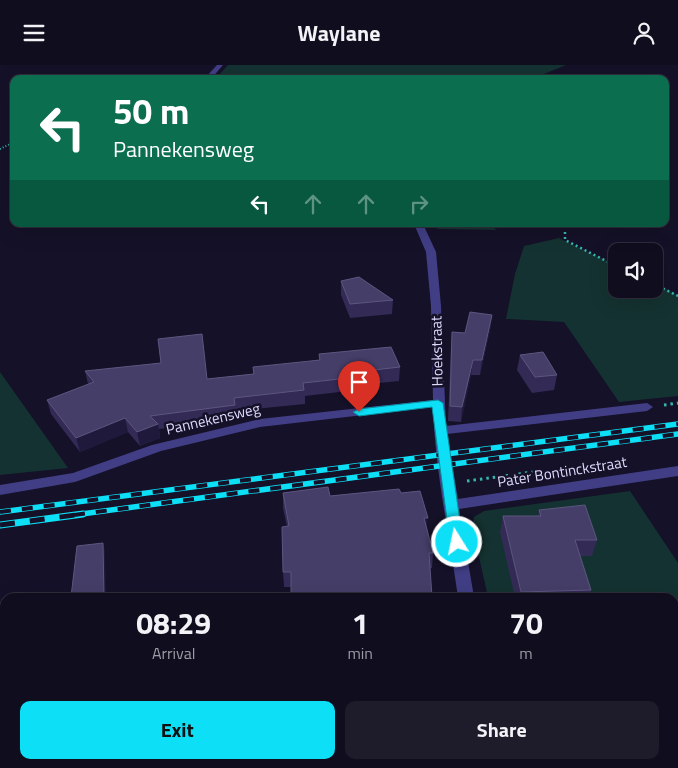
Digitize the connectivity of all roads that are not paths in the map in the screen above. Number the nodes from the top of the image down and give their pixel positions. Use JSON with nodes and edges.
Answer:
{"nodes":[{"id":1,"x":220,"y":65,"type":"edge"},
{"id":2,"x":211,"y":75,"type":"edge"},
{"id":3,"x":421,"y":227,"type":"edge"},
{"id":4,"x":438,"y":403,"type":"junction"},
{"id":5,"x":647,"y":407,"type":"dead end"},
{"id":6,"x":440,"y":431,"type":"junction"},
{"id":7,"x":678,"y":471,"type":"edge"},
{"id":8,"x":0,"y":490,"type":"edge"},
{"id":9,"x":450,"y":505,"type":"junction"},
{"id":10,"x":465,"y":593,"type":"edge"}],
"edges":[{"from":1,"to":2,"type":"street"},
{"from":3,"to":4,"type":"street","name":"Hoekstraat"},
{"from":4,"to":6,"type":"street","name":"Hoekstraat"},
{"from":4,"to":8,"type":"street","name":"Pannekensweg"},
{"from":5,"to":6,"type":"street"},
{"from":6,"to":9,"type":"street","name":"Hoekstraat"},
{"from":7,"to":9,"type":"street","name":"Pater Bontinckstraat"},
{"from":9,"to":10,"type":"street","name":"Hoekstraat"}]}
